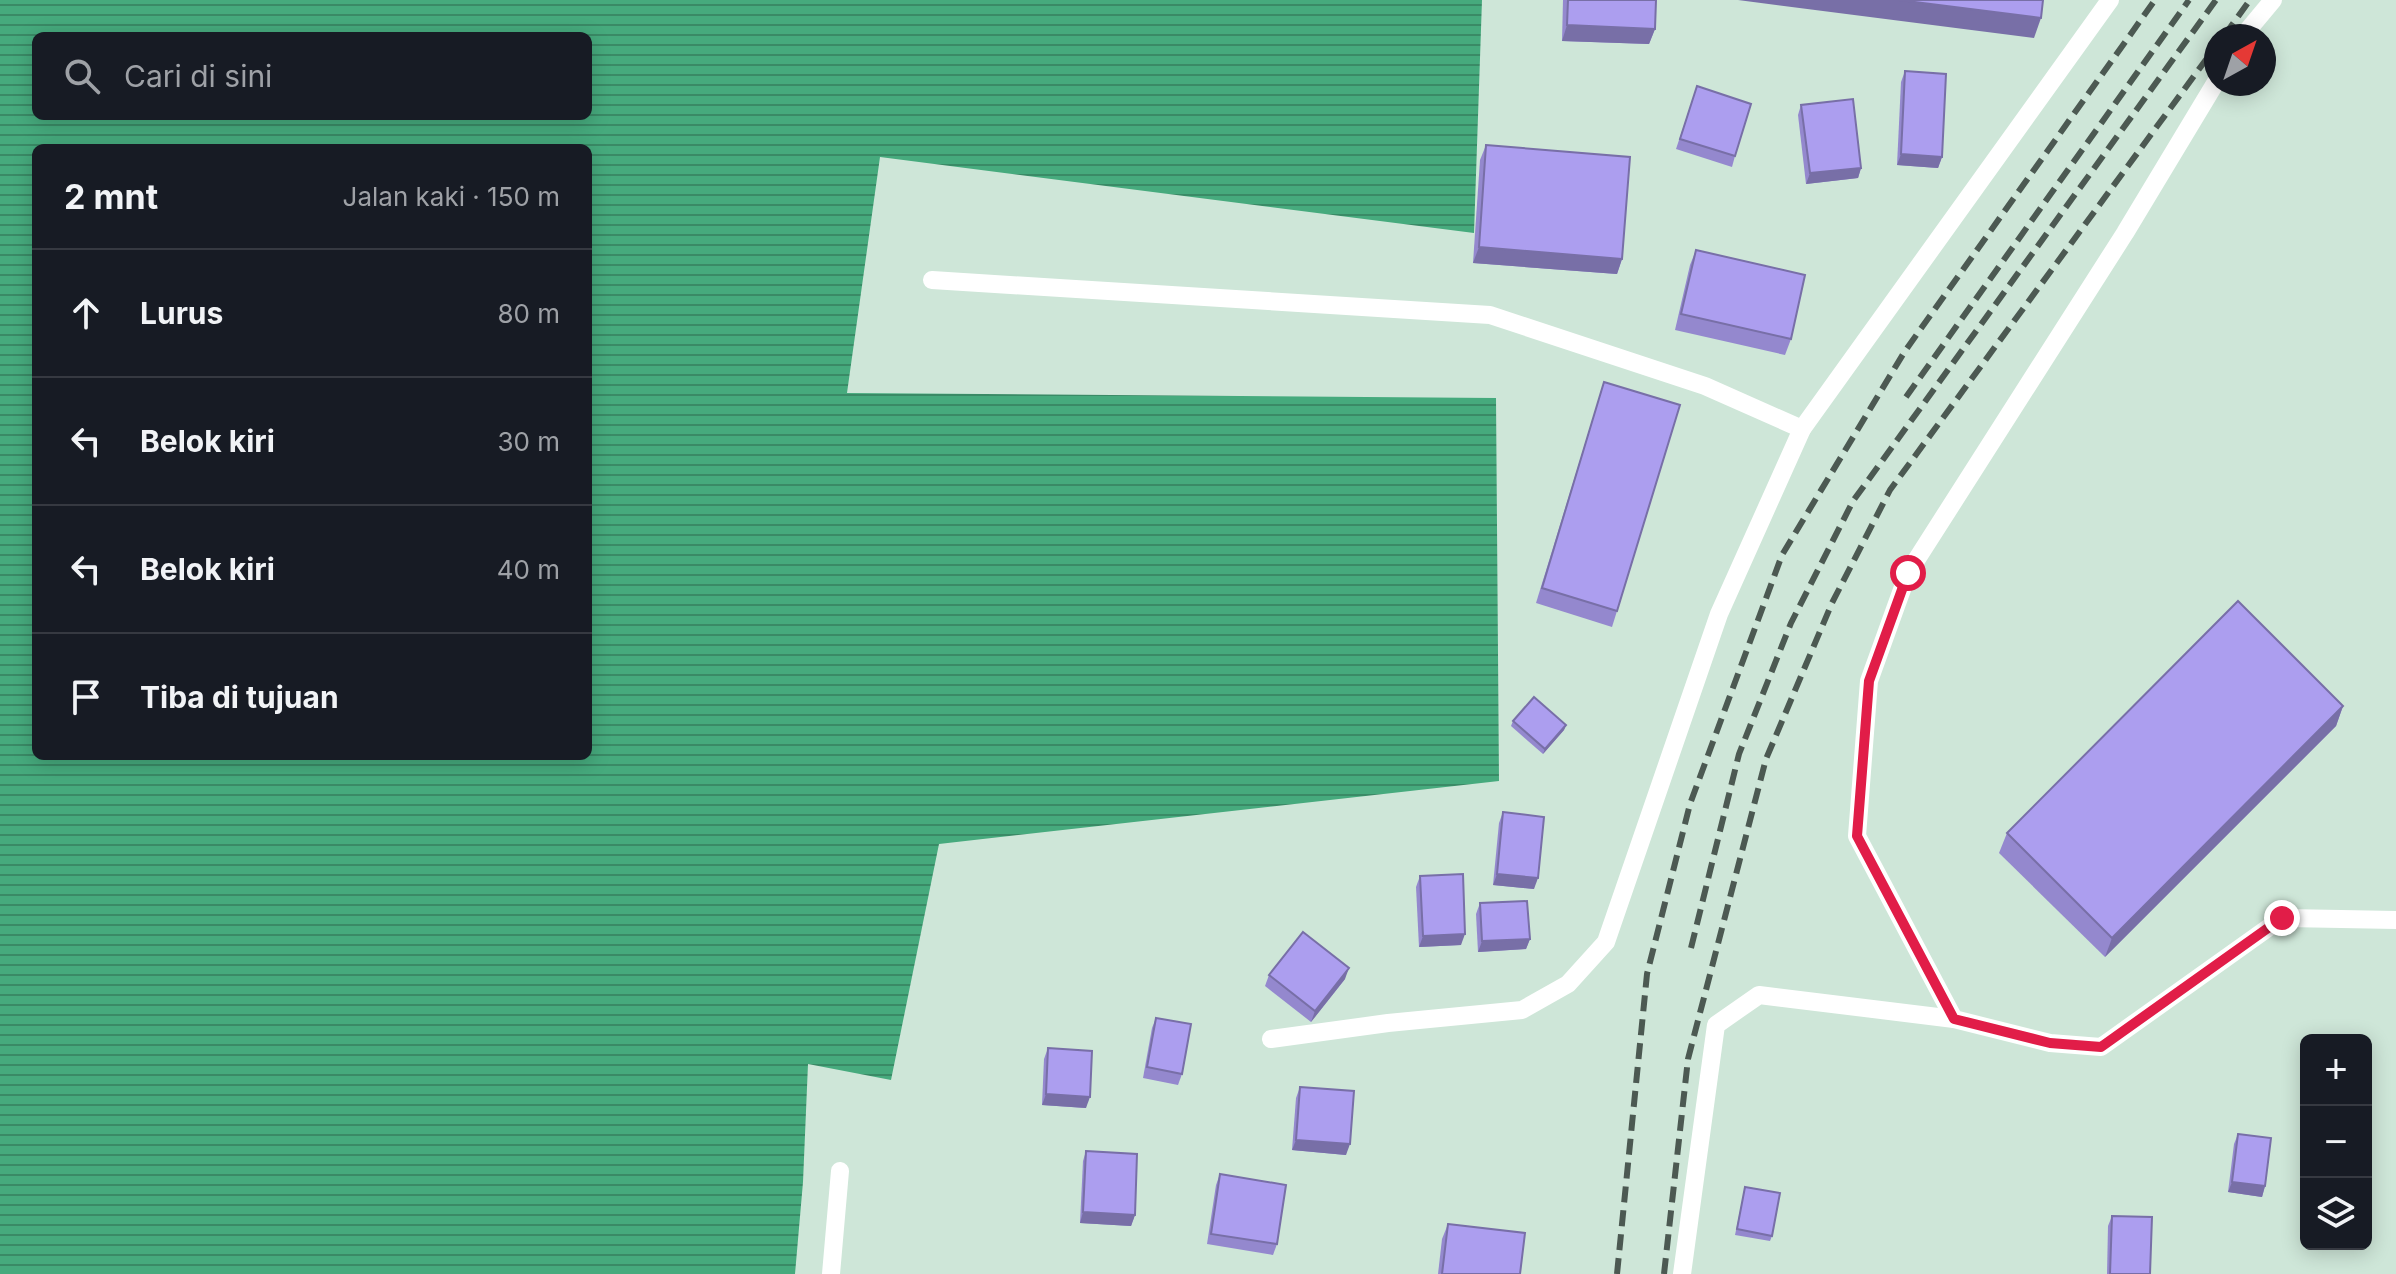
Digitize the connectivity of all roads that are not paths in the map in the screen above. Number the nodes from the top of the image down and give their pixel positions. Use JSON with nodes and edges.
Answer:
{"nodes":[{"id":1,"x":2110,"y":0,"type":"edge"},
{"id":2,"x":2273,"y":0,"type":"edge"},
{"id":3,"x":2253,"y":24,"type":"edge"},
{"id":4,"x":2208,"y":96,"type":"edge"},
{"id":5,"x":932,"y":280,"type":"dead end"},
{"id":6,"x":1802,"y":429,"type":"junction"},
{"id":7,"x":2396,"y":920,"type":"edge"},
{"id":8,"x":1954,"y":1019,"type":"junction"},
{"id":9,"x":1271,"y":1039,"type":"dead end"},
{"id":10,"x":840,"y":1171,"type":"dead end"},
{"id":11,"x":831,"y":1274,"type":"edge"},
{"id":12,"x":1682,"y":1274,"type":"edge"}],
"edges":[{"from":1,"to":6,"type":"lane"},
{"from":2,"to":3,"type":"lane"},
{"from":4,"to":8,"type":"lane"},
{"from":5,"to":6,"type":"lane"},
{"from":6,"to":9,"type":"lane"},
{"from":7,"to":8,"type":"lane"},
{"from":8,"to":12,"type":"lane"},
{"from":10,"to":11,"type":"lane"}]}
